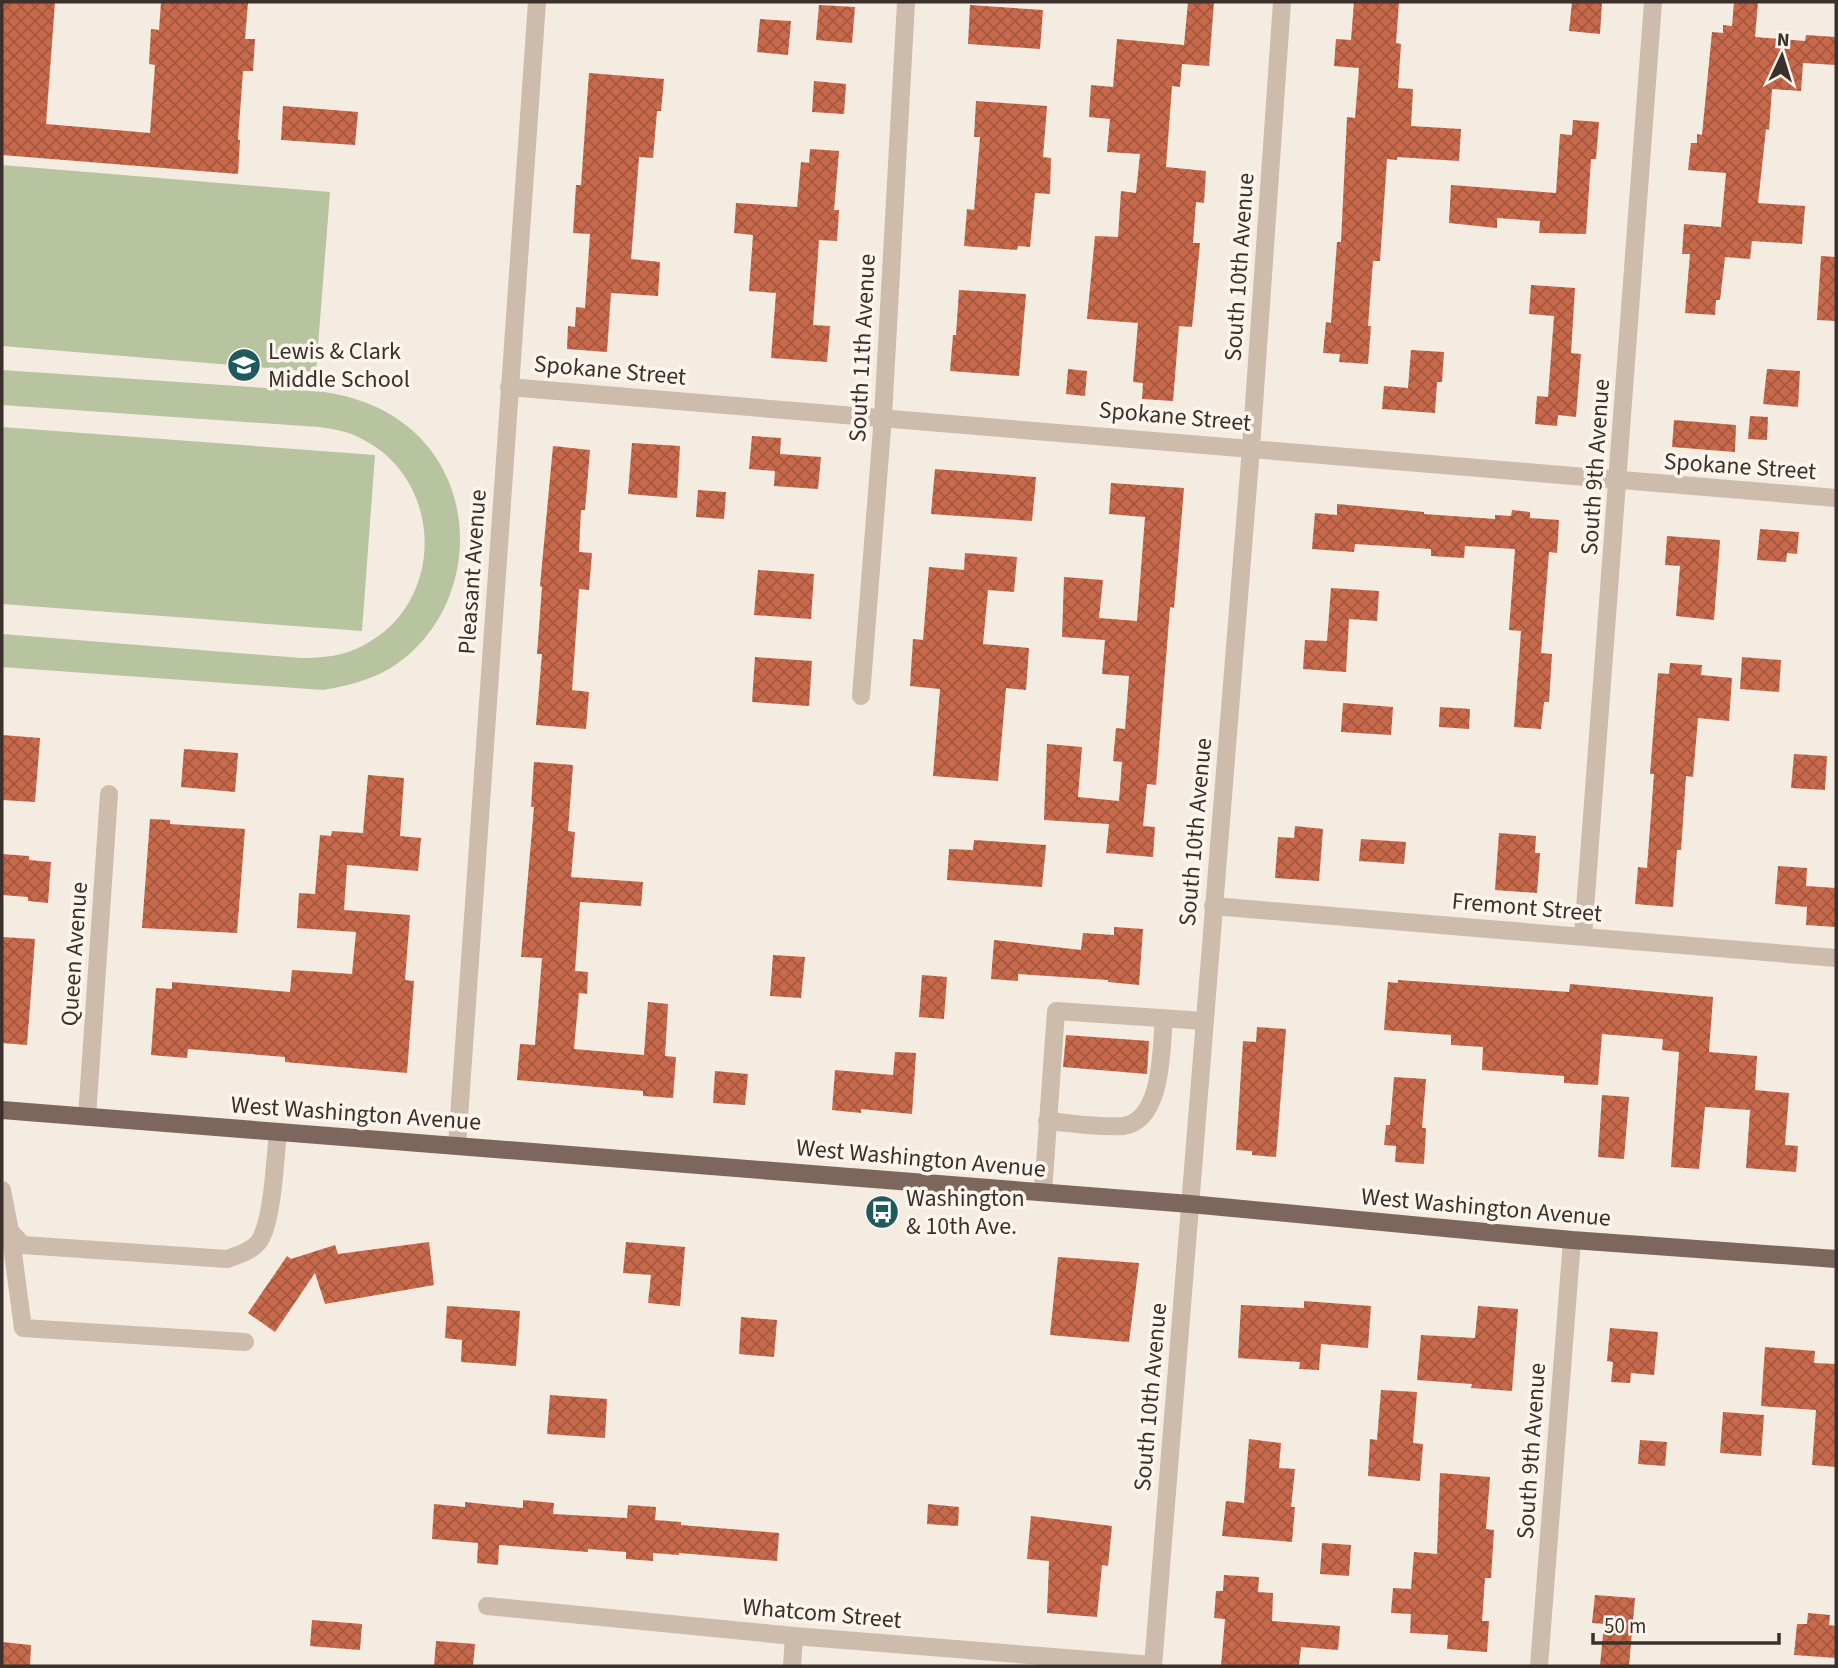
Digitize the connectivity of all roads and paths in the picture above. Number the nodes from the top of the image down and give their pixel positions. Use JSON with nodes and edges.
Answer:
{"nodes":[{"id":1,"x":537,"y":2,"type":"edge"},
{"id":2,"x":1282,"y":2,"type":"edge"},
{"id":3,"x":1653,"y":2,"type":"edge"},
{"id":4,"x":906,"y":3,"type":"edge"},
{"id":5,"x":509,"y":387,"type":"junction"},
{"id":6,"x":883,"y":416,"type":"junction"},
{"id":7,"x":1251,"y":447,"type":"junction"},
{"id":8,"x":1619,"y":481,"type":"junction"},
{"id":9,"x":1836,"y":498,"type":"edge"},
{"id":10,"x":861,"y":696,"type":"dead end"},
{"id":11,"x":109,"y":794,"type":"dead end"},
{"id":12,"x":1213,"y":906,"type":"junction"},
{"id":13,"x":1583,"y":936,"type":"junction"},
{"id":14,"x":1836,"y":958,"type":"edge"},
{"id":15,"x":1164,"y":1018,"type":"junction"},
{"id":16,"x":1204,"y":1021,"type":"junction"},
{"id":17,"x":2,"y":1110,"type":"edge"},
{"id":18,"x":86,"y":1117,"type":"junction"},
{"id":19,"x":1047,"y":1121,"type":"junction"},
{"id":20,"x":278,"y":1132,"type":"junction"},
{"id":21,"x":457,"y":1146,"type":"junction"},
{"id":22,"x":2,"y":1191,"type":"edge"},
{"id":23,"x":1043,"y":1192,"type":"junction"},
{"id":24,"x":1190,"y":1204,"type":"junction"},
{"id":25,"x":10,"y":1231,"type":"junction"},
{"id":26,"x":1572,"y":1240,"type":"junction"},
{"id":27,"x":1836,"y":1259,"type":"edge"},
{"id":28,"x":245,"y":1342,"type":"dead end"},
{"id":29,"x":487,"y":1606,"type":"dead end"},
{"id":30,"x":794,"y":1636,"type":"junction"},
{"id":31,"x":1153,"y":1665,"type":"edge"},
{"id":32,"x":792,"y":1666,"type":"edge"},
{"id":33,"x":1539,"y":1666,"type":"edge"}],
"edges":[{"from":1,"to":5,"type":"street","name":"Pleasant Avenue"},
{"from":2,"to":7,"type":"street","name":"South 10th Avenue"},
{"from":3,"to":8,"type":"street","name":"South 9th Avenue"},
{"from":4,"to":6,"type":"street","name":"South 11th Avenue"},
{"from":5,"to":6,"type":"street","name":"Spokane Street"},
{"from":5,"to":21,"type":"street","name":"Pleasant Avenue"},
{"from":6,"to":7,"type":"street","name":"Spokane Street"},
{"from":6,"to":10,"type":"street","name":"South 11th Avenue"},
{"from":7,"to":8,"type":"street","name":"Spokane Street"},
{"from":7,"to":12,"type":"street","name":"South 10th Avenue"},
{"from":8,"to":9,"type":"street","name":"Spokane Street"},
{"from":8,"to":13,"type":"street","name":"South 9th Avenue"},
{"from":11,"to":18,"type":"street","name":"Queen Avenue"},
{"from":12,"to":13,"type":"street","name":"Fremont Street"},
{"from":12,"to":16,"type":"street","name":"South 10th Avenue"},
{"from":13,"to":14,"type":"street","name":"Fremont Street"},
{"from":15,"to":16,"type":"street"},
{"from":15,"to":19,"type":"street"},
{"from":15,"to":19,"type":"street"},
{"from":16,"to":24,"type":"street","name":"South 10th Avenue"},
{"from":17,"to":18,"type":"main road","name":"West Washington Avenue"},
{"from":18,"to":20,"type":"main road","name":"West Washington Avenue"},
{"from":19,"to":23,"type":"street"},
{"from":20,"to":21,"type":"main road","name":"West Washington Avenue"},
{"from":20,"to":25,"type":"street"},
{"from":21,"to":23,"type":"main road","name":"West Washington Avenue"},
{"from":22,"to":25,"type":"street"},
{"from":23,"to":24,"type":"main road","name":"West Washington Avenue"},
{"from":24,"to":26,"type":"main road","name":"West Washington Avenue"},
{"from":24,"to":31,"type":"street","name":"South 10th Avenue"},
{"from":25,"to":28,"type":"street"},
{"from":26,"to":27,"type":"main road","name":"West Washington Avenue"},
{"from":26,"to":33,"type":"street","name":"South 9th Avenue"},
{"from":29,"to":30,"type":"street","name":"Whatcom Street"},
{"from":30,"to":31,"type":"street","name":"Whatcom Street"},
{"from":30,"to":32,"type":"street"}]}
